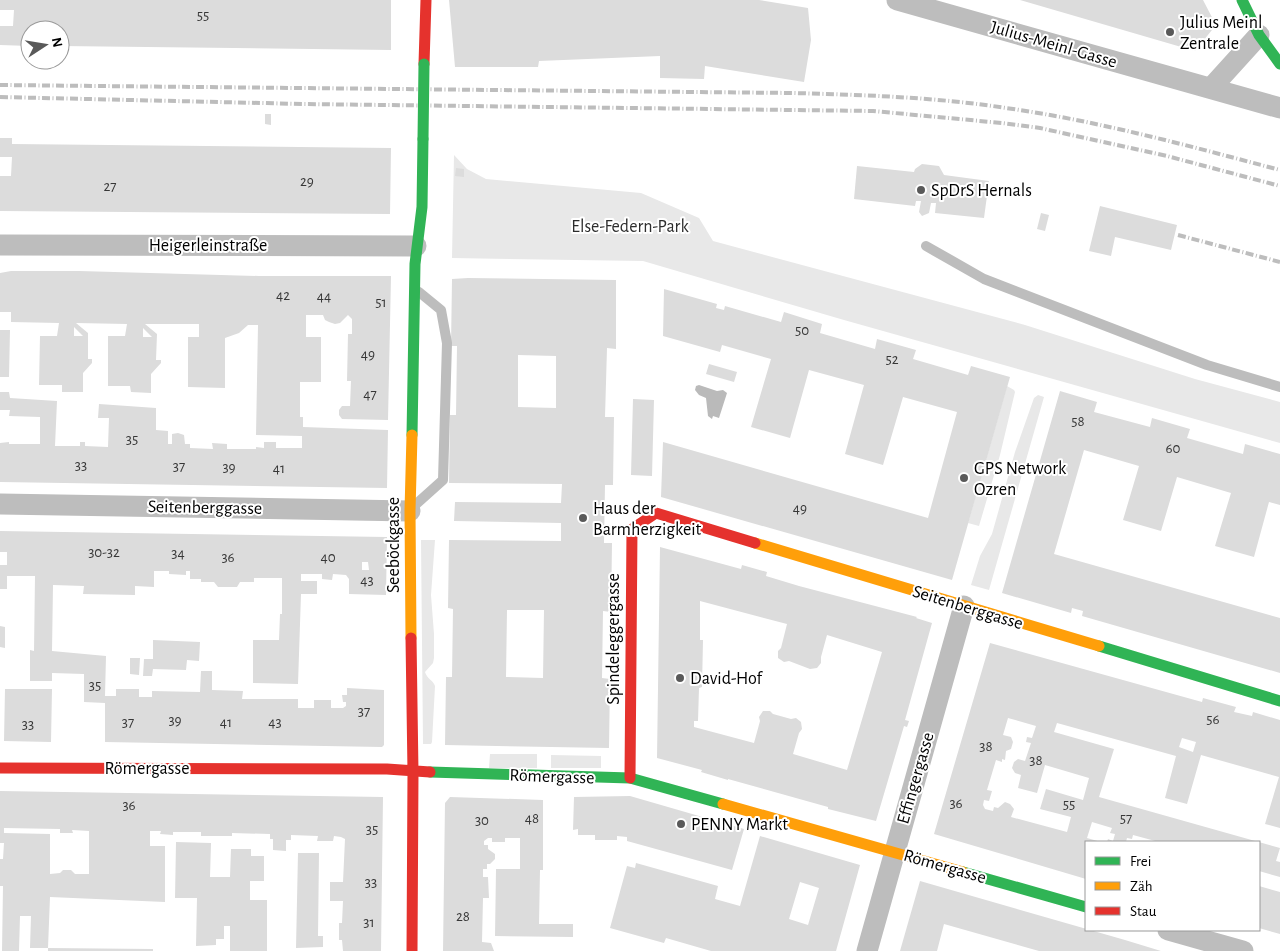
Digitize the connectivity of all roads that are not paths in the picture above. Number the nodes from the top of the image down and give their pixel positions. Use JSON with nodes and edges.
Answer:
{"nodes":[{"id":1,"x":426,"y":0,"type":"edge"},
{"id":2,"x":897,"y":0,"type":"edge"},
{"id":3,"x":1242,"y":0,"type":"edge"},
{"id":4,"x":1259,"y":34,"type":"junction"},
{"id":5,"x":1280,"y":64,"type":"edge"},
{"id":6,"x":1211,"y":88,"type":"junction"},
{"id":7,"x":1280,"y":108,"type":"edge"},
{"id":8,"x":0,"y":245,"type":"edge"},
{"id":9,"x":416,"y":246,"type":"junction"},
{"id":10,"x":926,"y":246,"type":"dead end"},
{"id":11,"x":414,"y":288,"type":"junction"},
{"id":12,"x":1280,"y":387,"type":"edge"},
{"id":13,"x":0,"y":504,"type":"edge"},
{"id":14,"x":410,"y":510,"type":"junction"},
{"id":15,"x":656,"y":513,"type":"joint"},
{"id":16,"x":964,"y":606,"type":"junction"},
{"id":17,"x":1280,"y":701,"type":"edge"},
{"id":18,"x":0,"y":768,"type":"edge"},
{"id":19,"x":413,"y":772,"type":"junction"},
{"id":20,"x":630,"y":778,"type":"junction"},
{"id":21,"x":894,"y":852,"type":"junction"},
{"id":22,"x":1085,"y":907,"type":"edge"},
{"id":23,"x":1172,"y":931,"type":"edge"},
{"id":24,"x":412,"y":951,"type":"edge"},
{"id":25,"x":867,"y":951,"type":"edge"},
{"id":26,"x":1243,"y":951,"type":"edge"}],
"edges":[{"from":1,"to":9,"type":"street","name":"Seeböckgasse","bridge":true},
{"from":2,"to":6,"type":"street","name":"Julius-Meinl-Gasse"},
{"from":3,"to":4,"type":"street"},
{"from":4,"to":5,"type":"street"},
{"from":4,"to":6,"type":"street"},
{"from":6,"to":7,"type":"street","name":"Julius-Meinl-Gasse"},
{"from":8,"to":9,"type":"street","name":"Heigerleinstraße"},
{"from":9,"to":11,"type":"street","name":"Seeböckgasse"},
{"from":10,"to":12,"type":"lane"},
{"from":11,"to":14,"type":"street","name":"Seeböckgasse"},
{"from":11,"to":14,"type":"lane"},
{"from":13,"to":14,"type":"street","name":"Seitenberggasse"},
{"from":14,"to":19,"type":"street","name":"Seeböckgasse"},
{"from":15,"to":16,"type":"street","name":"Seitenberggasse"},
{"from":15,"to":20,"type":"street","name":"Spindeleggergasse"},
{"from":16,"to":17,"type":"street","name":"Seitenberggasse"},
{"from":16,"to":21,"type":"street","name":"Effingergasse"},
{"from":18,"to":19,"type":"street","name":"Römergasse"},
{"from":19,"to":20,"type":"street","name":"Römergasse"},
{"from":19,"to":24,"type":"street","name":"Seeböckgasse"},
{"from":20,"to":21,"type":"street","name":"Römergasse"},
{"from":21,"to":22,"type":"street","name":"Römergasse"},
{"from":21,"to":25,"type":"street","name":"Effingergasse"},
{"from":23,"to":26,"type":"street"}]}
